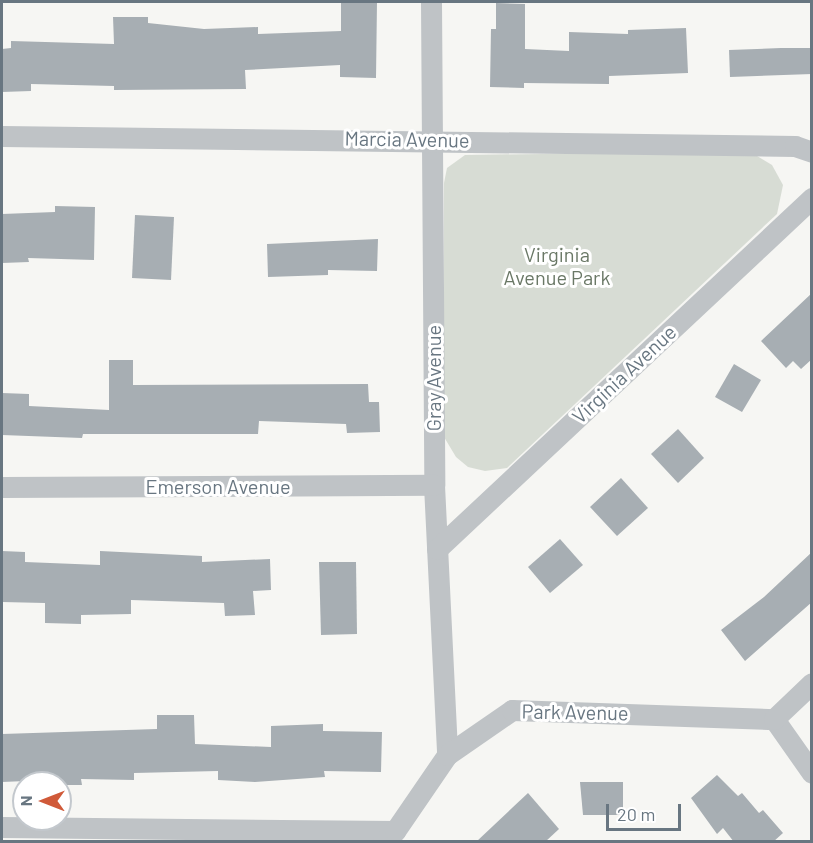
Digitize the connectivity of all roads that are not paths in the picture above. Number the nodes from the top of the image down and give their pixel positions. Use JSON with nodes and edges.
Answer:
{"nodes":[{"id":1,"x":431,"y":2,"type":"edge"},
{"id":2,"x":2,"y":136,"type":"edge"},
{"id":3,"x":431,"y":139,"type":"junction"},
{"id":4,"x":812,"y":152,"type":"edge"},
{"id":5,"x":812,"y":198,"type":"edge"},
{"id":6,"x":434,"y":485,"type":"junction"},
{"id":7,"x":2,"y":487,"type":"edge"},
{"id":8,"x":437,"y":549,"type":"junction"},
{"id":9,"x":812,"y":683,"type":"edge"},
{"id":10,"x":774,"y":719,"type":"junction"},
{"id":11,"x":447,"y":755,"type":"junction"},
{"id":12,"x":812,"y":773,"type":"edge"},
{"id":13,"x":2,"y":827,"type":"edge"},
{"id":14,"x":389,"y":836,"type":"edge"}],
"edges":[{"from":1,"to":3,"type":"street","name":"Gray Avenue"},
{"from":2,"to":3,"type":"street","name":"Marcia Avenue"},
{"from":3,"to":4,"type":"street","name":"Marcia Avenue"},
{"from":3,"to":6,"type":"street","name":"Gray Avenue"},
{"from":5,"to":8,"type":"street","name":"Virginia Avenue"},
{"from":6,"to":7,"type":"street","name":"Emerson Avenue"},
{"from":6,"to":8,"type":"street","name":"Gray Avenue"},
{"from":8,"to":11,"type":"street","name":"Gray Avenue"},
{"from":9,"to":10,"type":"street"},
{"from":10,"to":11,"type":"street","name":"Park Avenue"},
{"from":10,"to":12,"type":"street"},
{"from":11,"to":14,"type":"street","name":"Park Avenue"},
{"from":13,"to":14,"type":"street"}]}
